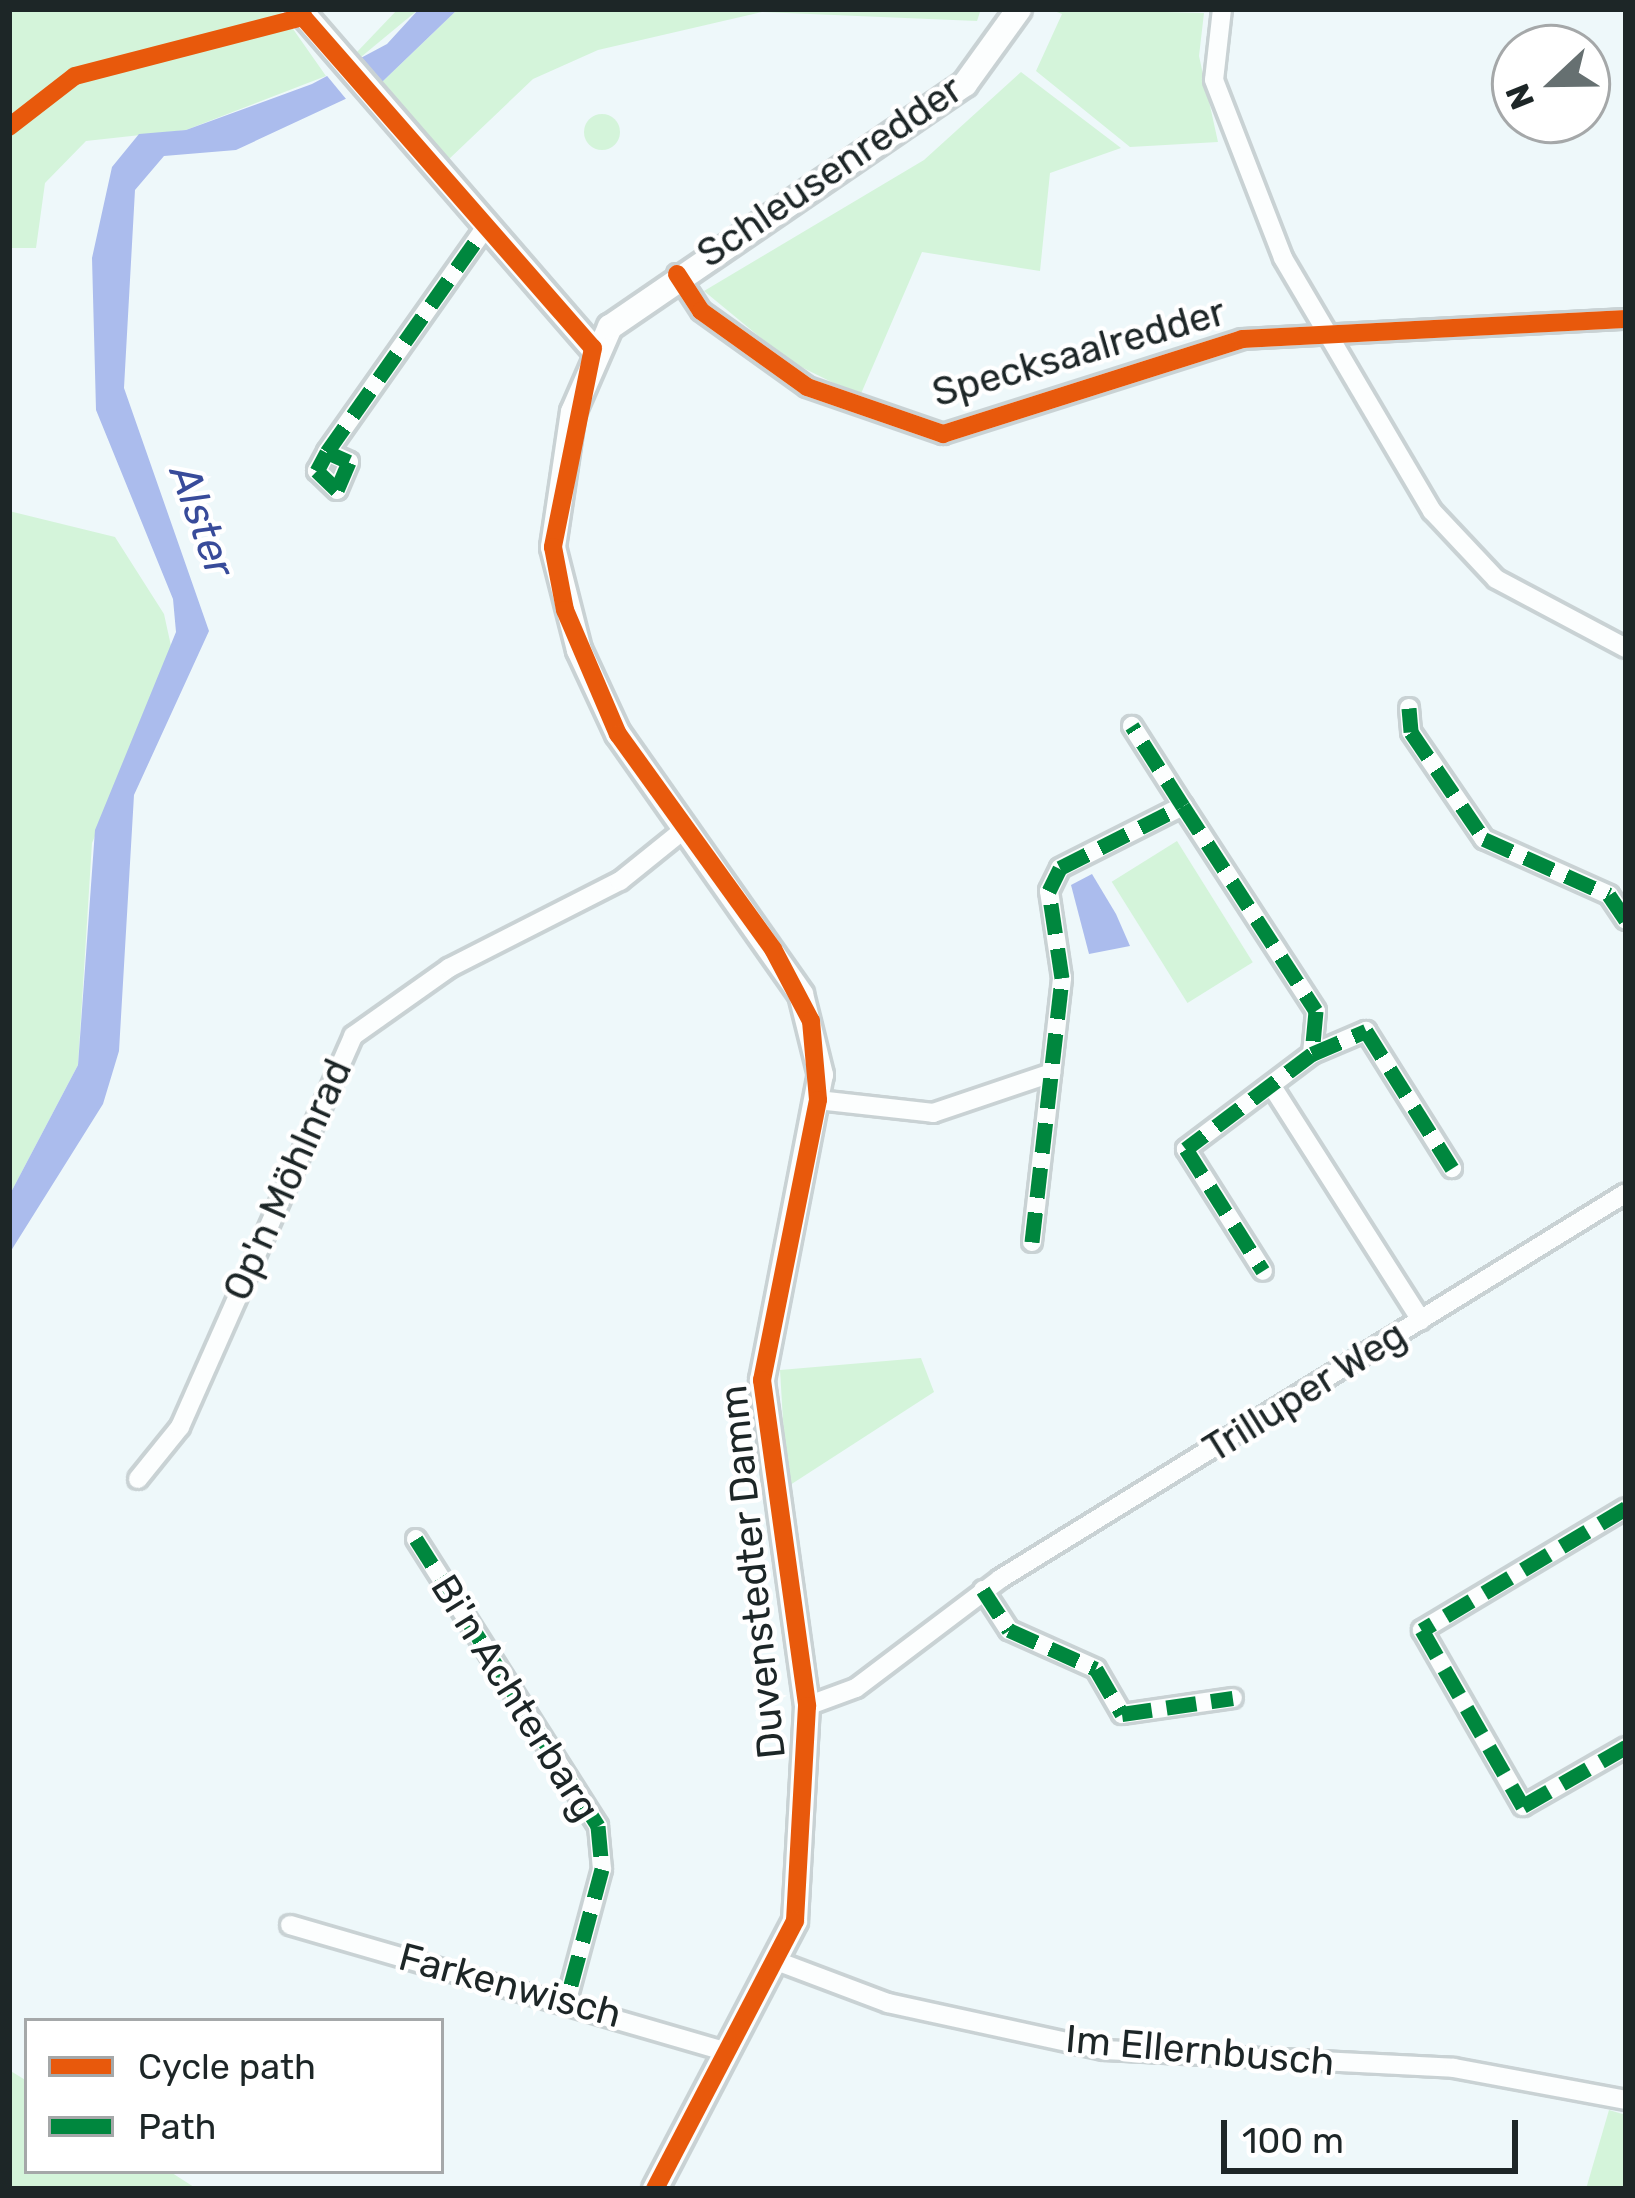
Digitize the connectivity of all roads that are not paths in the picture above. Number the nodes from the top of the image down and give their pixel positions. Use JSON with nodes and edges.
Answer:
{"nodes":[{"id":1,"x":299,"y":9,"type":"edge"},
{"id":2,"x":1019,"y":9,"type":"edge"},
{"id":3,"x":1222,"y":9,"type":"edge"},
{"id":4,"x":485,"y":228,"type":"junction"},
{"id":5,"x":677,"y":274,"type":"junction"},
{"id":6,"x":1626,"y":319,"type":"edge"},
{"id":7,"x":1321,"y":333,"type":"junction"},
{"id":8,"x":593,"y":348,"type":"junction"},
{"id":9,"x":327,"y":452,"type":"dead end"},
{"id":10,"x":1626,"y":648,"type":"edge"},
{"id":11,"x":1409,"y":709,"type":"dead end"},
{"id":12,"x":1132,"y":726,"type":"dead end"},
{"id":13,"x":1183,"y":806,"type":"junction"},
{"id":14,"x":686,"y":828,"type":"junction"},
{"id":15,"x":1626,"y":920,"type":"edge"},
{"id":16,"x":1312,"y":1054,"type":"junction"},
{"id":17,"x":1052,"y":1073,"type":"junction"},
{"id":18,"x":1275,"y":1091,"type":"junction"},
{"id":19,"x":818,"y":1100,"type":"junction"},
{"id":20,"x":1452,"y":1168,"type":"dead end"},
{"id":21,"x":1626,"y":1193,"type":"edge"},
{"id":22,"x":1032,"y":1242,"type":"dead end"},
{"id":23,"x":1263,"y":1271,"type":"dead end"},
{"id":24,"x":1421,"y":1320,"type":"junction"},
{"id":25,"x":138,"y":1479,"type":"dead end"},
{"id":26,"x":1626,"y":1508,"type":"edge"},
{"id":27,"x":416,"y":1539,"type":"dead end"},
{"id":28,"x":983,"y":1590,"type":"junction"},
{"id":29,"x":1233,"y":1698,"type":"dead end"},
{"id":30,"x":807,"y":1706,"type":"junction"},
{"id":31,"x":1626,"y":1747,"type":"edge"},
{"id":32,"x":290,"y":1925,"type":"dead end"},
{"id":33,"x":782,"y":1963,"type":"junction"},
{"id":34,"x":567,"y":2000,"type":"junction"},
{"id":35,"x":728,"y":2052,"type":"junction"},
{"id":36,"x":1626,"y":2101,"type":"edge"},
{"id":37,"x":655,"y":2189,"type":"edge"}],
"edges":[{"from":1,"to":4,"type":"street"},
{"from":2,"to":5,"type":"street","name":"Schleusenredder"},
{"from":3,"to":7,"type":"street"},
{"from":4,"to":8,"type":"street"},
{"from":4,"to":9,"type":"street"},
{"from":5,"to":7,"type":"street","name":"Specksaalredder"},
{"from":5,"to":8,"type":"street"},
{"from":6,"to":7,"type":"street","name":"Specksaalredder"},
{"from":7,"to":10,"type":"street"},
{"from":8,"to":14,"type":"street","name":"Duvenstedter Damm"},
{"from":11,"to":15,"type":"street"},
{"from":12,"to":13,"type":"street"},
{"from":13,"to":16,"type":"street"},
{"from":13,"to":17,"type":"street"},
{"from":14,"to":19,"type":"street","name":"Duvenstedter Damm"},
{"from":14,"to":25,"type":"street","name":"Op'n Möhlnrad"},
{"from":16,"to":18,"type":"street"},
{"from":16,"to":20,"type":"street"},
{"from":17,"to":19,"type":"street"},
{"from":17,"to":22,"type":"street"},
{"from":18,"to":23,"type":"street"},
{"from":18,"to":24,"type":"street"},
{"from":19,"to":30,"type":"street","name":"Duvenstedter Damm"},
{"from":21,"to":24,"type":"street","name":"Trilluper Weg"},
{"from":24,"to":28,"type":"street","name":"Trilluper Weg"},
{"from":26,"to":31,"type":"street"},
{"from":27,"to":34,"type":"street","name":"Bi'n Achterbarg"},
{"from":28,"to":29,"type":"street"},
{"from":28,"to":30,"type":"street","name":"Trilluper Weg"},
{"from":30,"to":33,"type":"street","name":"Duvenstedter Damm"},
{"from":32,"to":34,"type":"street","name":"Farkenwisch"},
{"from":33,"to":35,"type":"street","name":"Duvenstedter Damm"},
{"from":33,"to":36,"type":"street","name":"Im Ellernbusch"},
{"from":34,"to":35,"type":"street","name":"Farkenwisch"},
{"from":35,"to":37,"type":"street","name":"Duvenstedter Damm"}]}
